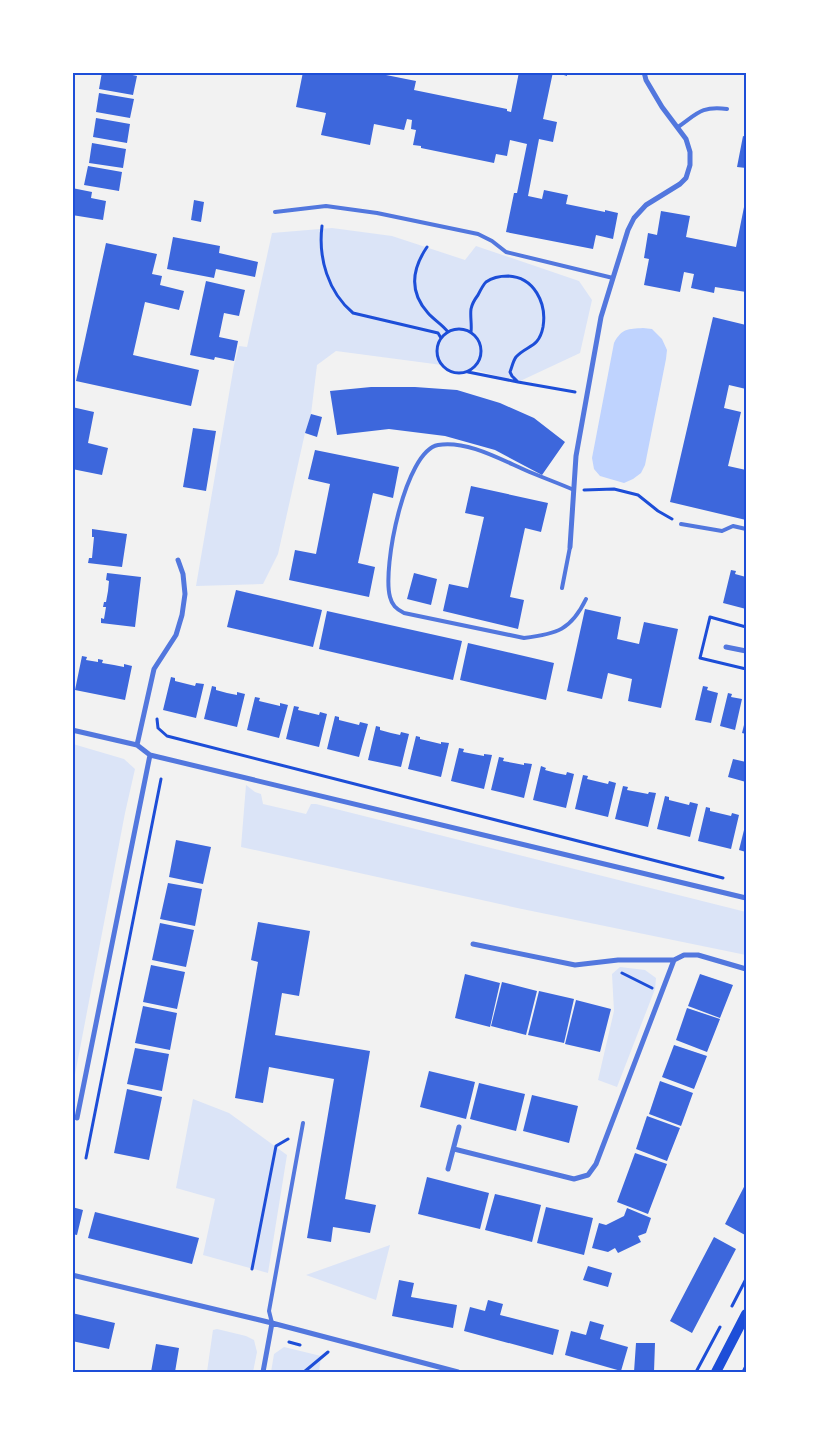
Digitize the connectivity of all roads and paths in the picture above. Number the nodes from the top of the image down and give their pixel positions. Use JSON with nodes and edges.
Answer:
{"nodes":[{"id":1,"x":644,"y":72,"type":"edge"},
{"id":2,"x":727,"y":109,"type":"dead end"},
{"id":3,"x":678,"y":127,"type":"junction"},
{"id":4,"x":275,"y":212,"type":"dead end"},
{"id":5,"x":322,"y":226,"type":"dead end"},
{"id":6,"x":427,"y":247,"type":"dead end"},
{"id":7,"x":613,"y":278,"type":"junction"},
{"id":8,"x":448,"y":332,"type":"junction"},
{"id":9,"x":471,"y":332,"type":"junction"},
{"id":10,"x":441,"y":338,"type":"junction"},
{"id":11,"x":467,"y":372,"type":"junction"},
{"id":12,"x":518,"y":382,"type":"junction"},
{"id":13,"x":587,"y":394,"type":"junction"},
{"id":14,"x":574,"y":490,"type":"junction"},
{"id":15,"x":681,"y":524,"type":"joint"},
{"id":16,"x":746,"y":528,"type":"edge"},
{"id":17,"x":570,"y":547,"type":"joint"},
{"id":18,"x":178,"y":560,"type":"dead end"},
{"id":19,"x":562,"y":588,"type":"dead end"},
{"id":20,"x":586,"y":599,"type":"dead end"},
{"id":21,"x":726,"y":646,"type":"dead end"},
{"id":22,"x":746,"y":651,"type":"edge"},
{"id":23,"x":157,"y":719,"type":"dead end"},
{"id":24,"x":72,"y":730,"type":"edge"},
{"id":25,"x":137,"y":745,"type":"junction"},
{"id":26,"x":150,"y":755,"type":"junction"},
{"id":27,"x":161,"y":779,"type":"dead end"},
{"id":28,"x":727,"y":879,"type":"dead end"},
{"id":29,"x":746,"y":898,"type":"edge"},
{"id":30,"x":473,"y":944,"type":"dead end"},
{"id":31,"x":674,"y":960,"type":"junction"},
{"id":32,"x":605,"y":961,"type":"junction"},
{"id":33,"x":746,"y":969,"type":"edge"},
{"id":34,"x":661,"y":993,"type":"junction"},
{"id":35,"x":77,"y":1118,"type":"dead end"},
{"id":36,"x":303,"y":1123,"type":"dead end"},
{"id":37,"x":459,"y":1126,"type":"dead end"},
{"id":38,"x":302,"y":1131,"type":"junction"},
{"id":39,"x":454,"y":1149,"type":"junction"},
{"id":40,"x":86,"y":1158,"type":"dead end"},
{"id":41,"x":448,"y":1169,"type":"dead end"},
{"id":42,"x":252,"y":1269,"type":"dead end"},
{"id":43,"x":72,"y":1275,"type":"edge"},
{"id":44,"x":746,"y":1314,"type":"edge"},
{"id":45,"x":272,"y":1323,"type":"junction"},
{"id":46,"x":328,"y":1352,"type":"dead end"},
{"id":47,"x":746,"y":1366,"type":"edge"},
{"id":48,"x":263,"y":1372,"type":"edge"},
{"id":49,"x":304,"y":1372,"type":"edge"},
{"id":50,"x":458,"y":1372,"type":"edge"},
{"id":51,"x":716,"y":1372,"type":"edge"},
{"id":52,"x":743,"y":1372,"type":"edge"}],
"edges":[{"from":1,"to":3,"type":"street"},
{"from":2,"to":3,"type":"lane"},
{"from":3,"to":7,"type":"street"},
{"from":4,"to":7,"type":"lane"},
{"from":5,"to":10,"type":"path"},
{"from":6,"to":8,"type":"path"},
{"from":7,"to":13,"type":"street"},
{"from":8,"to":9,"type":"path"},
{"from":8,"to":10,"type":"path"},
{"from":9,"to":11,"type":"path"},
{"from":9,"to":12,"type":"path"},
{"from":10,"to":11,"type":"path"},
{"from":11,"to":12,"type":"path"},
{"from":12,"to":13,"type":"path"},
{"from":13,"to":14,"type":"street"},
{"from":14,"to":15,"type":"path"},
{"from":14,"to":17,"type":"street"},
{"from":14,"to":20,"type":"lane"},
{"from":15,"to":16,"type":"lane"},
{"from":17,"to":19,"type":"lane"},
{"from":18,"to":25,"type":"street"},
{"from":21,"to":22,"type":"street"},
{"from":23,"to":28,"type":"path"},
{"from":24,"to":25,"type":"street"},
{"from":25,"to":26,"type":"street"},
{"from":26,"to":29,"type":"street"},
{"from":26,"to":35,"type":"street"},
{"from":27,"to":40,"type":"path"},
{"from":30,"to":32,"type":"street"},
{"from":31,"to":32,"type":"street"},
{"from":31,"to":33,"type":"street"},
{"from":31,"to":34,"type":"street"},
{"from":32,"to":34,"type":"path"},
{"from":34,"to":39,"type":"street"},
{"from":36,"to":38,"type":"lane"},
{"from":37,"to":39,"type":"street"},
{"from":38,"to":42,"type":"path"},
{"from":38,"to":45,"type":"lane"},
{"from":39,"to":41,"type":"street"},
{"from":43,"to":45,"type":"street"},
{"from":44,"to":51,"type":"main road"},
{"from":45,"to":48,"type":"street"},
{"from":45,"to":50,"type":"street"},
{"from":46,"to":49,"type":"path"},
{"from":47,"to":52,"type":"path"}]}
